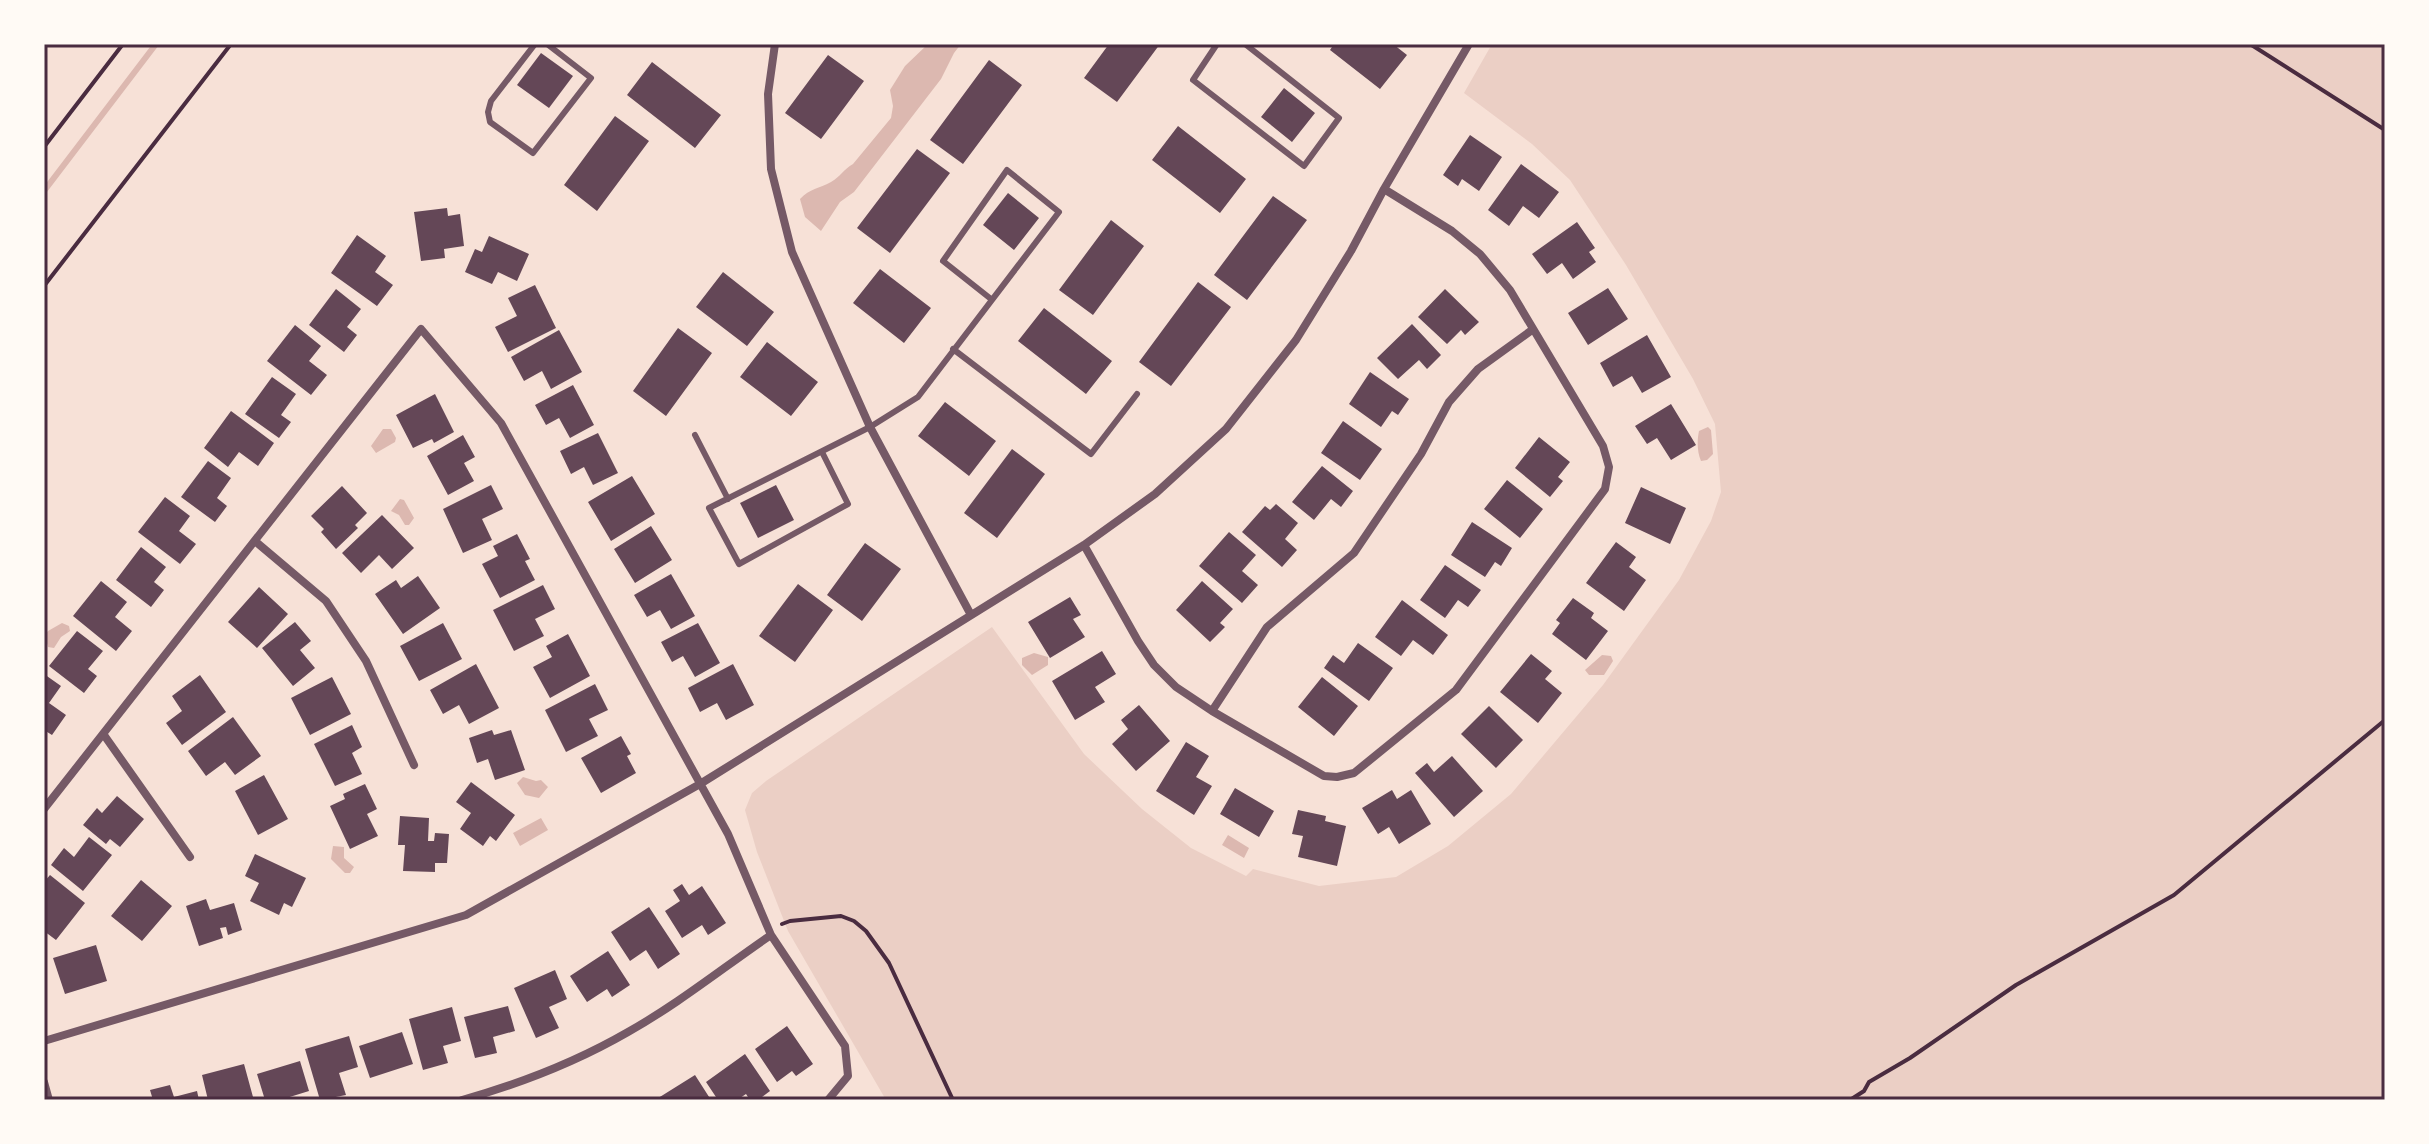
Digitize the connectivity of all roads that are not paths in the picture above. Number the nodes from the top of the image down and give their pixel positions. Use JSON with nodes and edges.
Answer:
{"nodes":[{"id":1,"x":535,"y":44,"type":"edge"},
{"id":2,"x":547,"y":44,"type":"edge"},
{"id":3,"x":775,"y":44,"type":"edge"},
{"id":4,"x":1217,"y":44,"type":"edge"},
{"id":5,"x":1245,"y":44,"type":"edge"},
{"id":6,"x":1469,"y":44,"type":"edge"},
{"id":7,"x":1384,"y":189,"type":"junction"},
{"id":8,"x":991,"y":299,"type":"junction"},
{"id":9,"x":1532,"y":330,"type":"junction"},
{"id":10,"x":953,"y":349,"type":"junction"},
{"id":11,"x":1137,"y":394,"type":"dead end"},
{"id":12,"x":870,"y":427,"type":"junction"},
{"id":13,"x":695,"y":435,"type":"dead end"},
{"id":14,"x":822,"y":452,"type":"junction"},
{"id":15,"x":728,"y":499,"type":"junction"},
{"id":16,"x":255,"y":541,"type":"junction"},
{"id":17,"x":1084,"y":545,"type":"junction"},
{"id":18,"x":971,"y":615,"type":"junction"},
{"id":19,"x":1212,"y":711,"type":"junction"},
{"id":20,"x":104,"y":735,"type":"junction"},
{"id":21,"x":414,"y":765,"type":"dead end"},
{"id":22,"x":700,"y":784,"type":"junction"},
{"id":23,"x":44,"y":809,"type":"edge"},
{"id":24,"x":190,"y":857,"type":"dead end"},
{"id":25,"x":771,"y":935,"type":"junction"},
{"id":26,"x":44,"y":1041,"type":"edge"},
{"id":27,"x":44,"y":1082,"type":"edge"},
{"id":28,"x":49,"y":1100,"type":"edge"},
{"id":29,"x":462,"y":1100,"type":"edge"},
{"id":30,"x":828,"y":1100,"type":"edge"}],
"edges":[{"from":1,"to":2,"type":"lane"},
{"from":3,"to":12,"type":"street"},
{"from":4,"to":5,"type":"lane"},
{"from":6,"to":7,"type":"street"},
{"from":7,"to":9,"type":"street"},
{"from":7,"to":17,"type":"street"},
{"from":8,"to":8,"type":"lane"},
{"from":8,"to":10,"type":"lane"},
{"from":9,"to":19,"type":"street"},
{"from":9,"to":19,"type":"street"},
{"from":10,"to":11,"type":"lane"},
{"from":10,"to":12,"type":"lane"},
{"from":12,"to":14,"type":"lane"},
{"from":12,"to":18,"type":"street"},
{"from":13,"to":15,"type":"lane"},
{"from":14,"to":15,"type":"lane"},
{"from":14,"to":15,"type":"lane"},
{"from":16,"to":20,"type":"street"},
{"from":16,"to":21,"type":"street"},
{"from":16,"to":22,"type":"street"},
{"from":17,"to":18,"type":"street"},
{"from":17,"to":19,"type":"street"},
{"from":18,"to":22,"type":"street"},
{"from":20,"to":23,"type":"street"},
{"from":20,"to":24,"type":"street"},
{"from":22,"to":25,"type":"street"},
{"from":22,"to":26,"type":"street"},
{"from":25,"to":29,"type":"street"},
{"from":25,"to":30,"type":"street"},
{"from":27,"to":28,"type":"street"}]}
